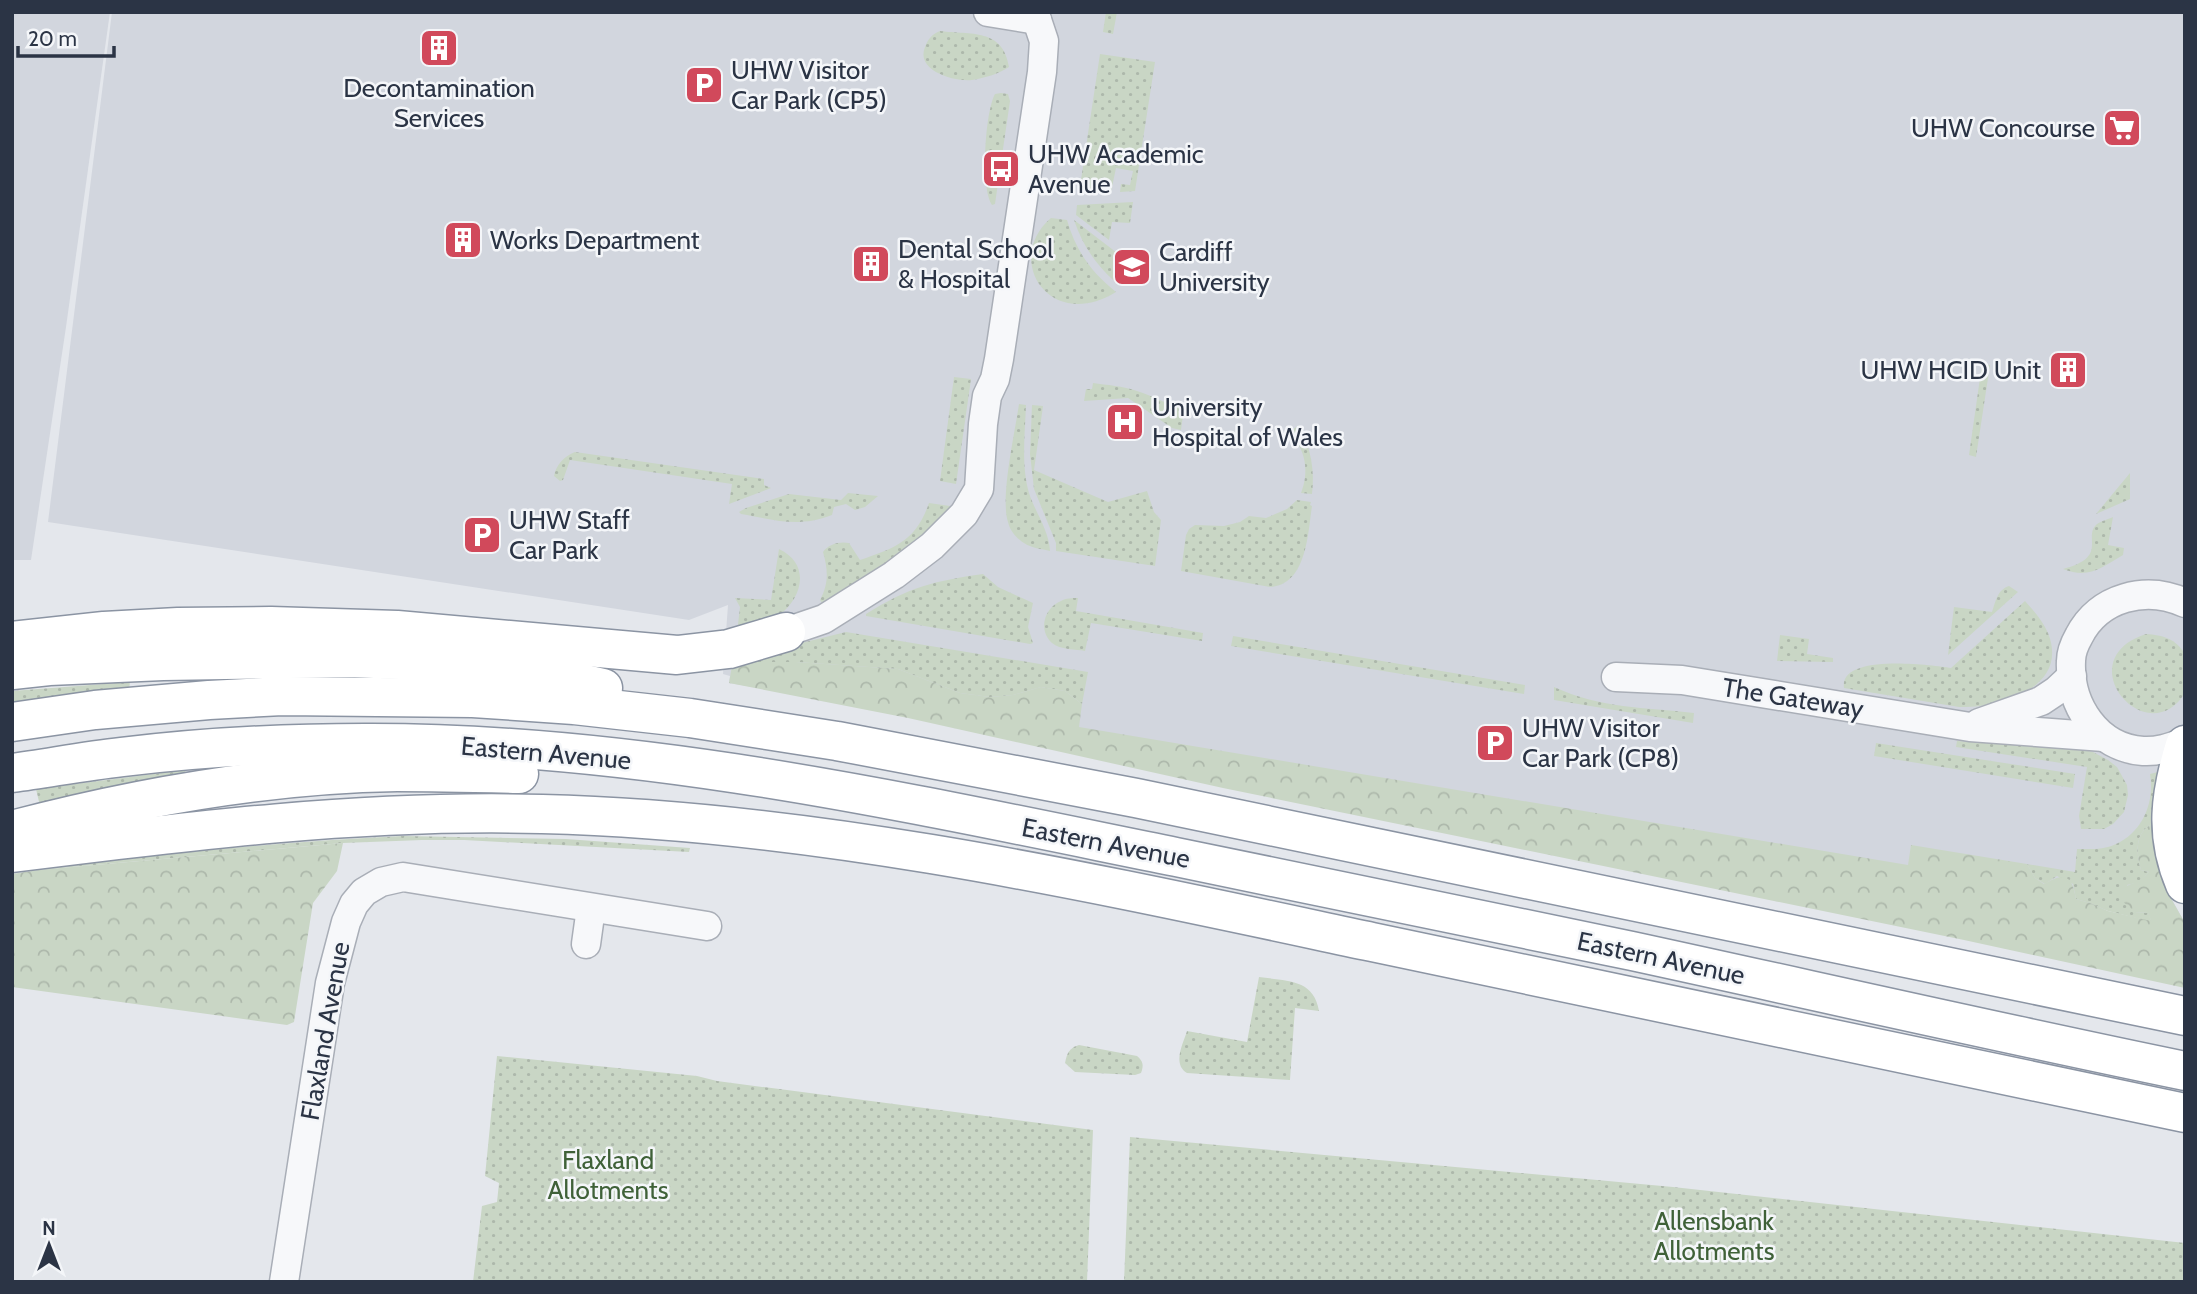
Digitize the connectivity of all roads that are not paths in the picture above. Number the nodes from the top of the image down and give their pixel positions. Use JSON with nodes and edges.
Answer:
{"nodes":[{"id":1,"x":988,"y":12,"type":"edge"},
{"id":2,"x":1041,"y":16,"type":"edge"},
{"id":3,"x":2185,"y":603,"type":"edge"},
{"id":4,"x":786,"y":632,"type":"joint"},
{"id":5,"x":12,"y":641,"type":"edge"},
{"id":6,"x":12,"y":670,"type":"edge"},
{"id":7,"x":2072,"y":676,"type":"junction"},
{"id":8,"x":1616,"y":677,"type":"dead end"},
{"id":9,"x":12,"y":722,"type":"edge"},
{"id":10,"x":1970,"y":727,"type":"junction"},
{"id":11,"x":2104,"y":737,"type":"junction"},
{"id":12,"x":837,"y":741,"type":"junction"},
{"id":13,"x":2185,"y":743,"type":"edge"},
{"id":14,"x":12,"y":773,"type":"edge"},
{"id":15,"x":829,"y":788,"type":"junction"},
{"id":16,"x":12,"y":830,"type":"edge"},
{"id":17,"x":12,"y":853,"type":"edge"},
{"id":18,"x":2185,"y":884,"type":"edge"},
{"id":19,"x":591,"y":908,"type":"junction"},
{"id":20,"x":707,"y":926,"type":"dead end"},
{"id":21,"x":586,"y":944,"type":"dead end"},
{"id":22,"x":2185,"y":1016,"type":"edge"},
{"id":23,"x":2185,"y":1071,"type":"edge"},
{"id":24,"x":2185,"y":1113,"type":"edge"},
{"id":25,"x":284,"y":1282,"type":"edge"}],
"edges":[{"from":1,"to":2,"type":"street"},
{"from":2,"to":4,"type":"street"},
{"from":3,"to":7,"type":"street","name":"The Gateway"},
{"from":4,"to":5,"type":"highway"},
{"from":6,"to":12,"type":"highway"},
{"from":7,"to":10,"type":"street","name":"The Gateway"},
{"from":7,"to":11,"type":"street","name":"The Gateway"},
{"from":8,"to":10,"type":"street","name":"The Gateway"},
{"from":9,"to":12,"type":"highway","name":"Eastern Avenue"},
{"from":10,"to":11,"type":"street","name":"The Gateway"},
{"from":11,"to":13,"type":"street","name":"The Gateway"},
{"from":12,"to":22,"type":"highway","name":"Eastern Avenue"},
{"from":13,"to":18,"type":"highway"},
{"from":14,"to":15,"type":"highway","name":"Eastern Avenue"},
{"from":15,"to":16,"type":"highway"},
{"from":15,"to":23,"type":"highway","name":"Eastern Avenue"},
{"from":17,"to":24,"type":"highway"},
{"from":19,"to":20,"type":"street","name":"Flaxland Avenue"},
{"from":19,"to":21,"type":"street"},
{"from":19,"to":25,"type":"street","name":"Flaxland Avenue"}]}
